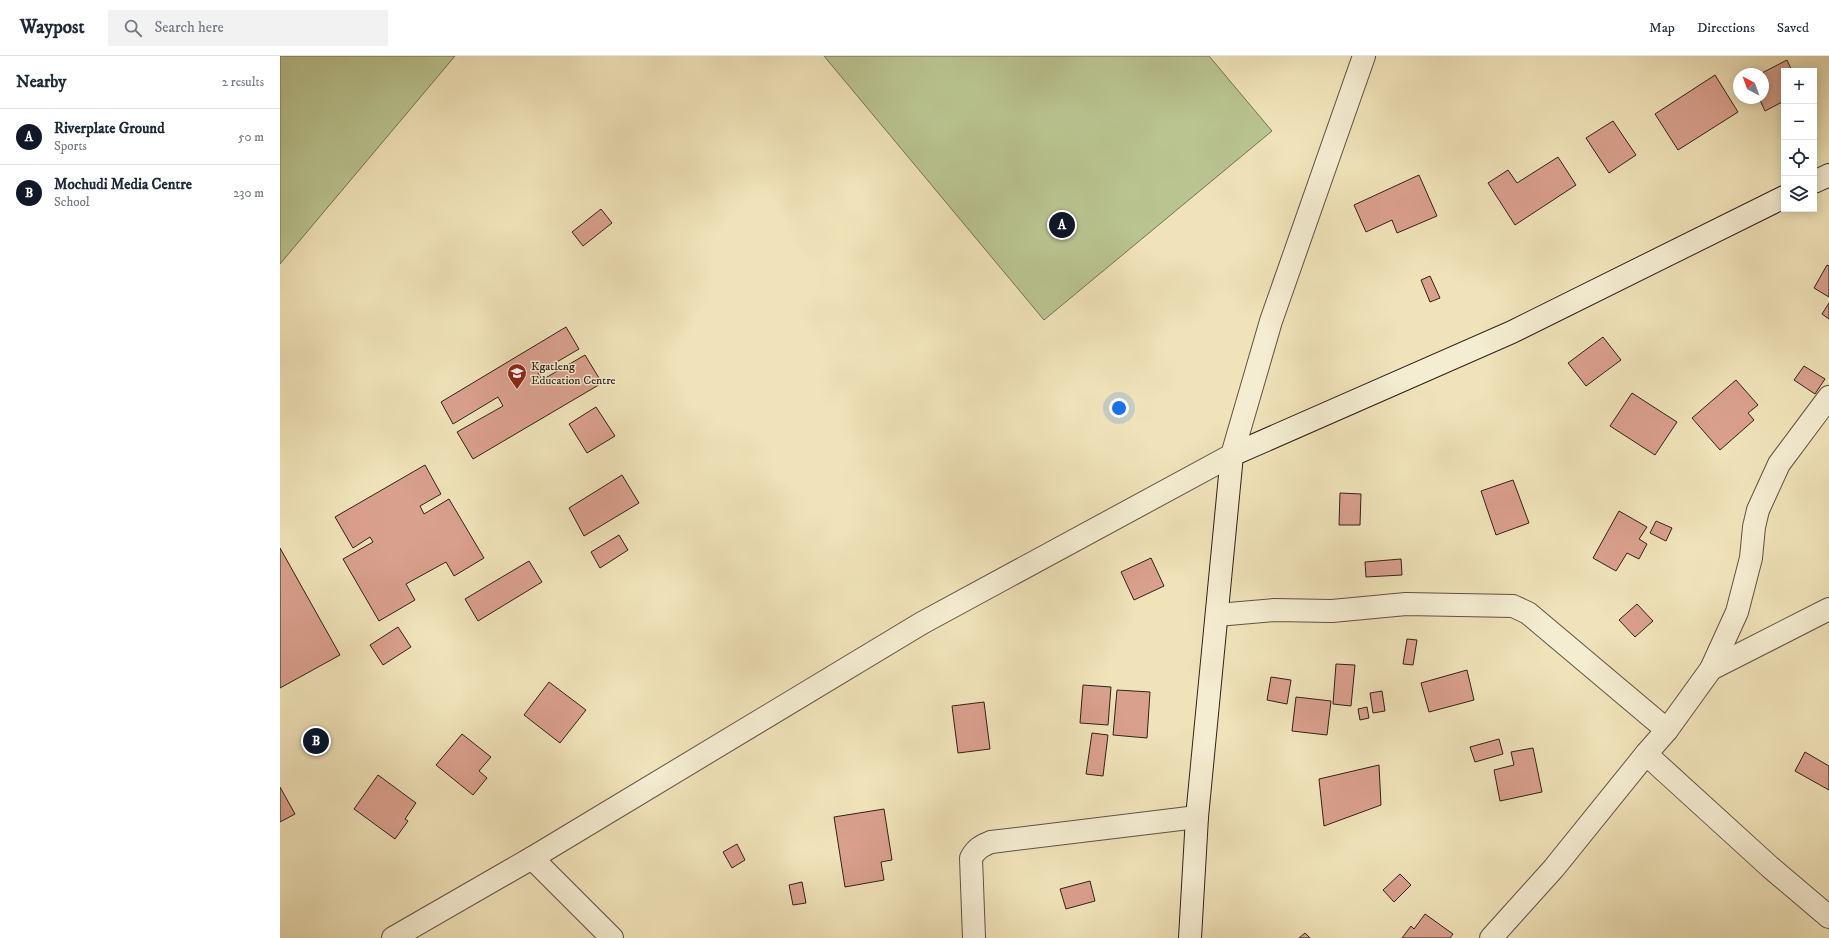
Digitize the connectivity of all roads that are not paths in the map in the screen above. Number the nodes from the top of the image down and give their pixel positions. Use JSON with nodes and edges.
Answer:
{"nodes":[{"id":1,"x":1364,"y":56,"type":"edge"},
{"id":2,"x":1829,"y":175,"type":"edge"},
{"id":3,"x":1817,"y":181,"type":"edge"},
{"id":4,"x":1781,"y":198,"type":"edge"},
{"id":5,"x":1829,"y":397,"type":"edge"},
{"id":6,"x":1232,"y":455,"type":"junction"},
{"id":7,"x":1829,"y":609,"type":"edge"},
{"id":8,"x":1217,"y":614,"type":"junction"},
{"id":9,"x":1711,"y":669,"type":"junction"},
{"id":10,"x":1667,"y":730,"type":"junction"},
{"id":11,"x":1646,"y":754,"type":"junction"},
{"id":12,"x":1197,"y":817,"type":"junction"},
{"id":13,"x":532,"y":858,"type":"junction"},
{"id":14,"x":1829,"y":917,"type":"edge"},
{"id":15,"x":393,"y":938,"type":"edge"},
{"id":16,"x":612,"y":938,"type":"edge"},
{"id":17,"x":974,"y":938,"type":"edge"},
{"id":18,"x":1190,"y":938,"type":"edge"},
{"id":19,"x":1491,"y":938,"type":"edge"}],
"edges":[{"from":1,"to":6,"type":"street"},
{"from":2,"to":3,"type":"street"},
{"from":4,"to":6,"type":"street"},
{"from":5,"to":9,"type":"street"},
{"from":6,"to":8,"type":"street"},
{"from":6,"to":13,"type":"street"},
{"from":7,"to":9,"type":"street"},
{"from":8,"to":10,"type":"street"},
{"from":8,"to":12,"type":"street"},
{"from":9,"to":10,"type":"street"},
{"from":10,"to":11,"type":"street"},
{"from":11,"to":14,"type":"street"},
{"from":11,"to":19,"type":"street"},
{"from":12,"to":17,"type":"street"},
{"from":12,"to":18,"type":"street"},
{"from":13,"to":15,"type":"street"},
{"from":13,"to":16,"type":"street"}]}
